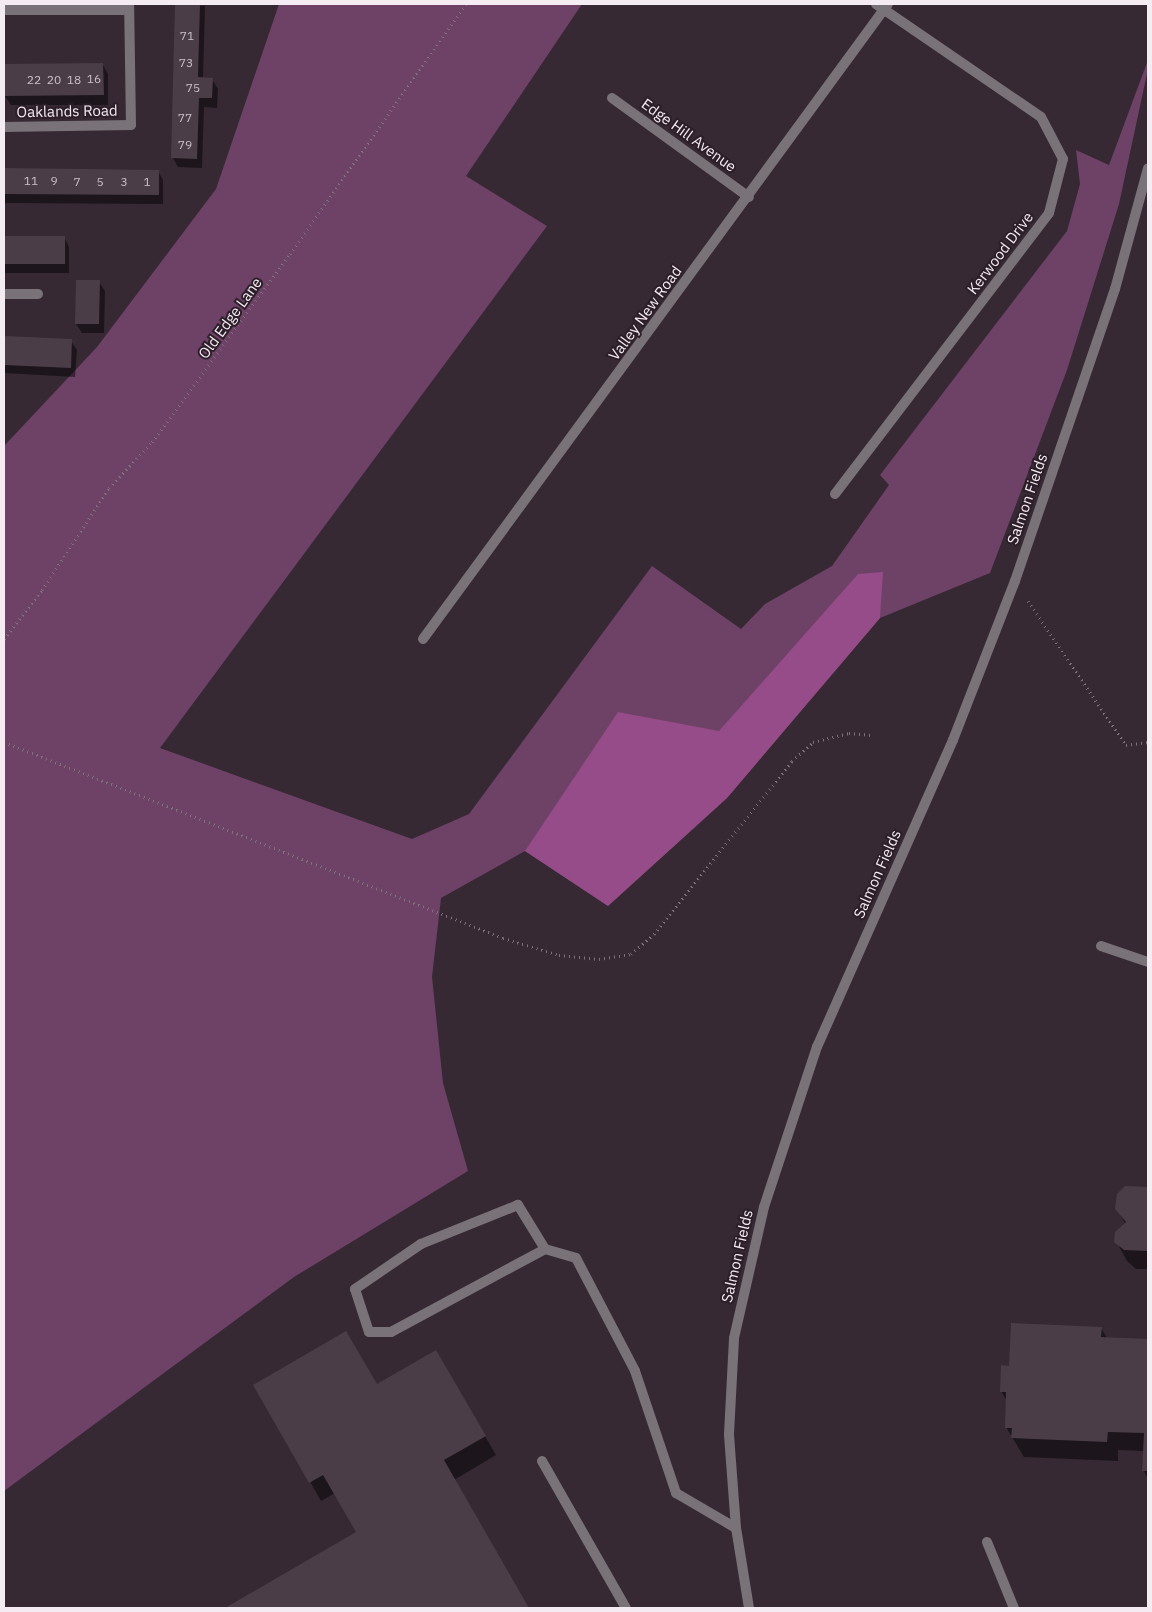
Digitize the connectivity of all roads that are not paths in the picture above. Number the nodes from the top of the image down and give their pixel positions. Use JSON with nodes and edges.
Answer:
{"nodes":[{"id":1,"x":876,"y":4,"type":"edge"},
{"id":2,"x":129,"y":7,"type":"edge"},
{"id":3,"x":887,"y":7,"type":"edge"},
{"id":4,"x":4,"y":10,"type":"edge"},
{"id":5,"x":612,"y":98,"type":"dead end"},
{"id":6,"x":4,"y":127,"type":"edge"},
{"id":7,"x":1148,"y":168,"type":"edge"},
{"id":8,"x":749,"y":197,"type":"junction"},
{"id":9,"x":4,"y":294,"type":"edge"},
{"id":10,"x":38,"y":294,"type":"dead end"},
{"id":11,"x":835,"y":494,"type":"dead end"},
{"id":12,"x":423,"y":639,"type":"dead end"},
{"id":13,"x":1101,"y":946,"type":"dead end"},
{"id":14,"x":1148,"y":962,"type":"edge"},
{"id":15,"x":545,"y":1249,"type":"junction"},
{"id":16,"x":542,"y":1461,"type":"dead end"},
{"id":17,"x":736,"y":1528,"type":"junction"},
{"id":18,"x":987,"y":1542,"type":"dead end"},
{"id":19,"x":626,"y":1608,"type":"edge"},
{"id":20,"x":749,"y":1608,"type":"edge"},
{"id":21,"x":1014,"y":1608,"type":"edge"}],
"edges":[{"from":1,"to":3,"type":"street","name":"Kerwood Drive"},
{"from":2,"to":4,"type":"street"},
{"from":2,"to":6,"type":"street","name":"Oaklands Road"},
{"from":3,"to":8,"type":"street","name":"Valley New Road"},
{"from":3,"to":11,"type":"street","name":"Kerwood Drive"},
{"from":5,"to":8,"type":"street","name":"Edge Hill Avenue"},
{"from":7,"to":17,"type":"street","name":"Salmon Fields"},
{"from":8,"to":12,"type":"street","name":"Valley New Road"},
{"from":9,"to":10,"type":"street"},
{"from":13,"to":14,"type":"street"},
{"from":15,"to":15,"type":"street"},
{"from":15,"to":17,"type":"street"},
{"from":16,"to":19,"type":"street"},
{"from":17,"to":20,"type":"street","name":"Salmon Fields"},
{"from":18,"to":21,"type":"street"}]}
